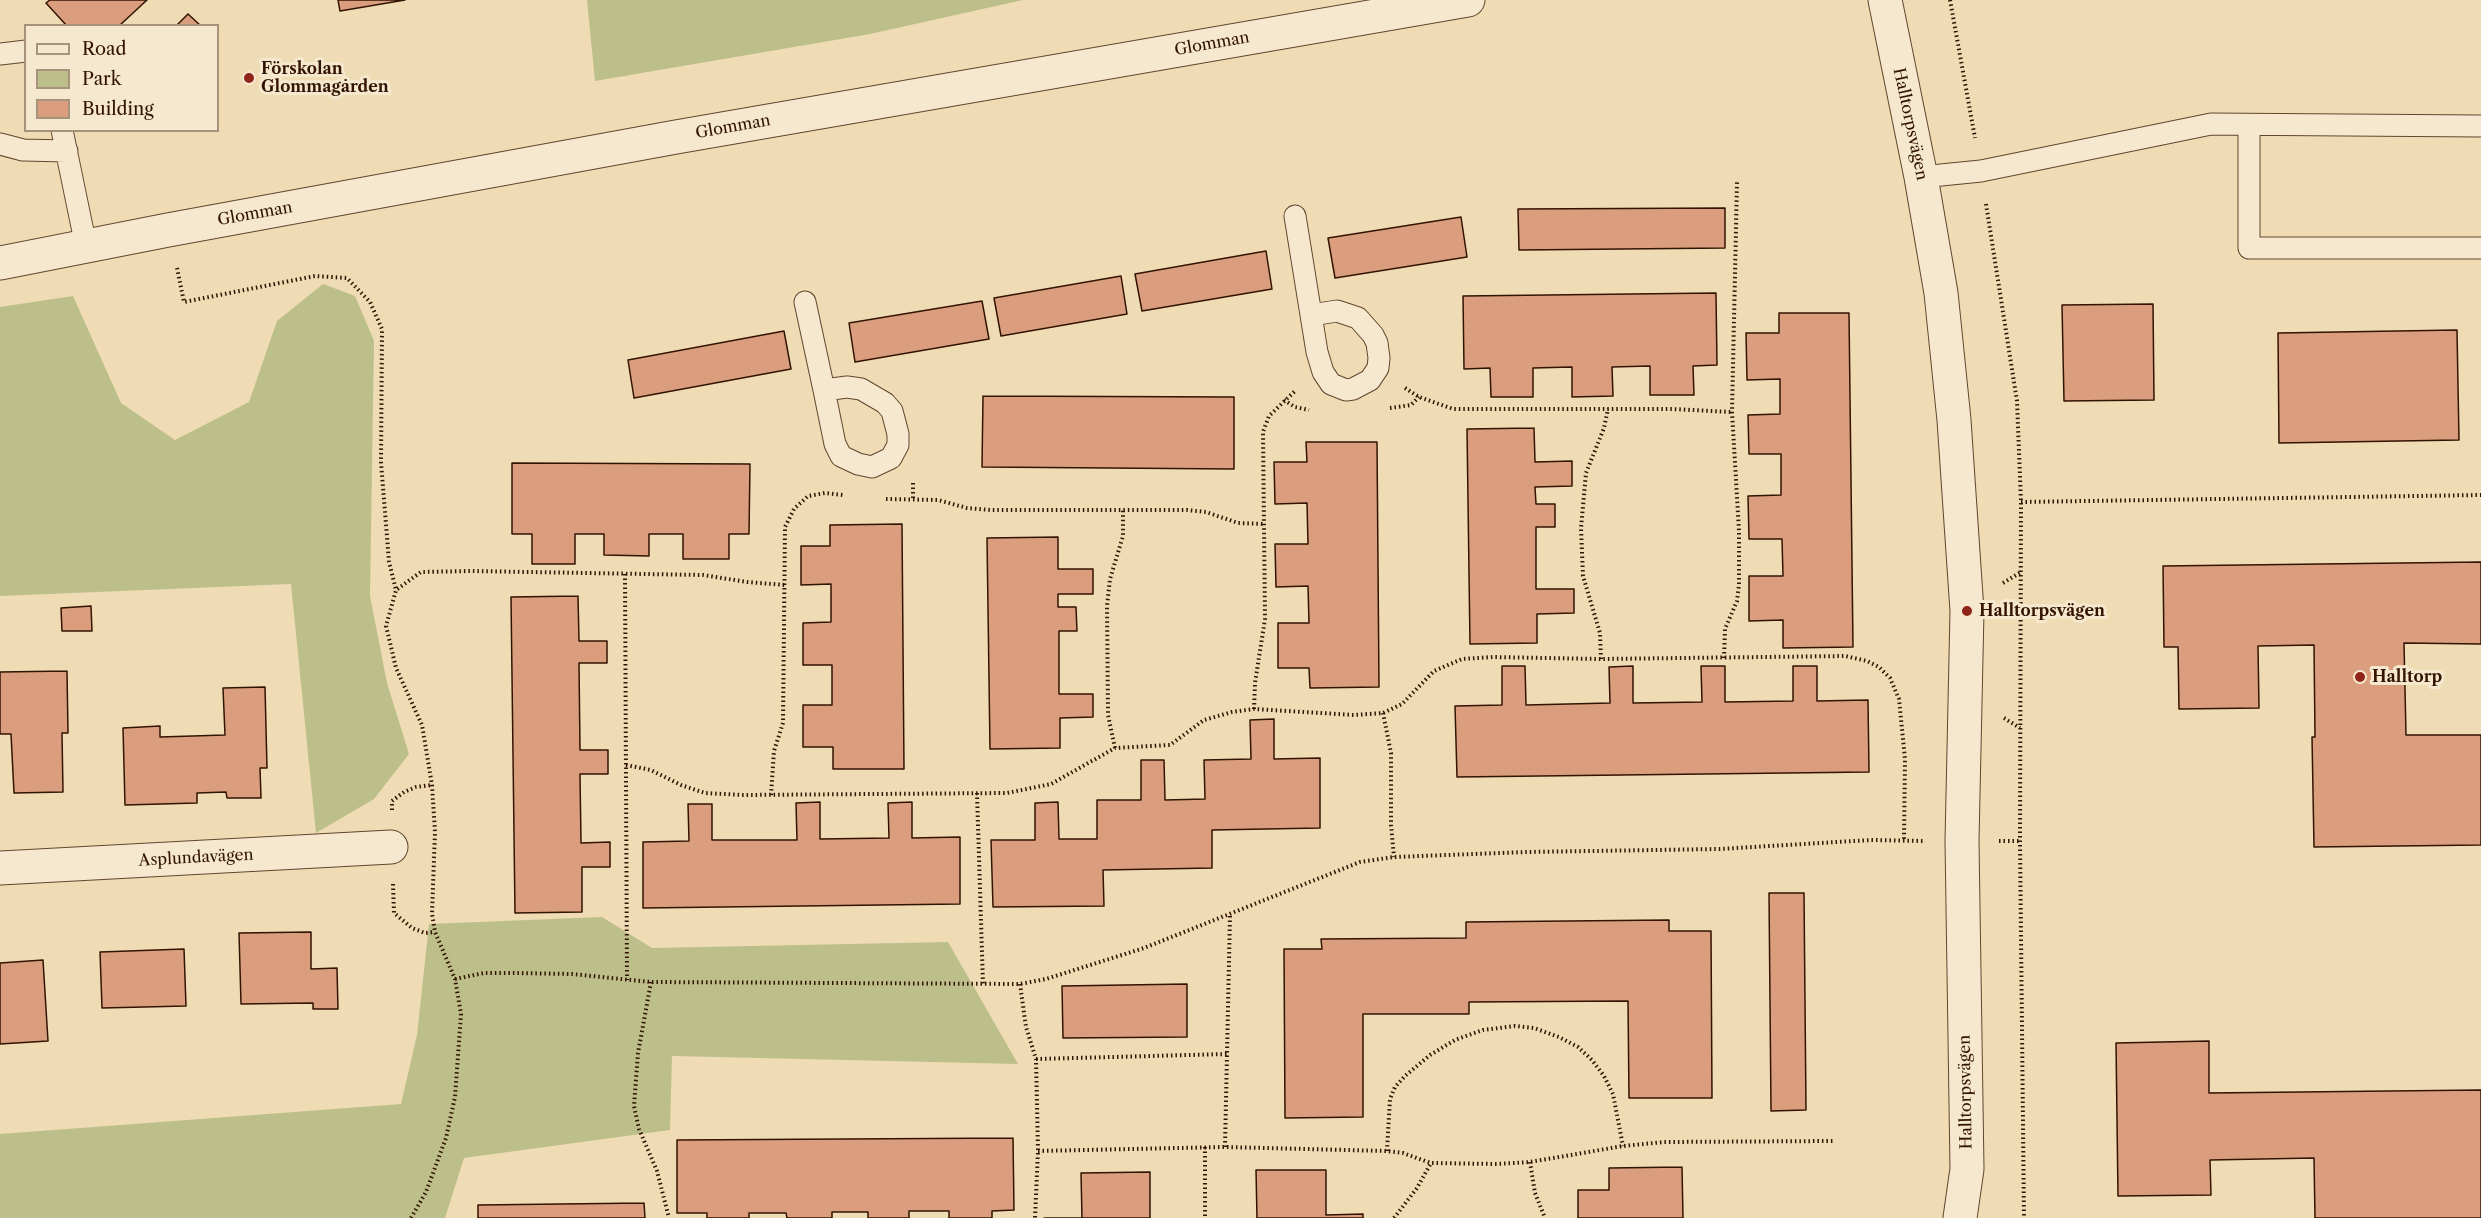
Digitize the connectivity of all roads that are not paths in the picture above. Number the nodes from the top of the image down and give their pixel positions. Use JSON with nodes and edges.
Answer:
{"nodes":[{"id":1,"x":1468,"y":0,"type":"edge"},
{"id":2,"x":1885,"y":0,"type":"edge"},
{"id":3,"x":24,"y":51,"type":"edge"},
{"id":4,"x":0,"y":54,"type":"edge"},
{"id":5,"x":2250,"y":125,"type":"junction"},
{"id":6,"x":2481,"y":126,"type":"edge"},
{"id":7,"x":62,"y":132,"type":"edge"},
{"id":8,"x":0,"y":144,"type":"edge"},
{"id":9,"x":67,"y":151,"type":"junction"},
{"id":10,"x":1921,"y":177,"type":"junction"},
{"id":11,"x":1295,"y":216,"type":"dead end"},
{"id":12,"x":86,"y":246,"type":"junction"},
{"id":13,"x":2481,"y":248,"type":"edge"},
{"id":14,"x":0,"y":263,"type":"edge"},
{"id":15,"x":806,"y":302,"type":"dead end"},
{"id":16,"x":1311,"y":315,"type":"junction"},
{"id":17,"x":824,"y":390,"type":"dead end"},
{"id":18,"x":392,"y":847,"type":"dead end"},
{"id":19,"x":0,"y":868,"type":"edge"},
{"id":20,"x":1960,"y":1218,"type":"edge"}],
"edges":[{"from":1,"to":12,"type":"street","name":"Glomman"},
{"from":2,"to":10,"type":"street","name":"Halltorpsvägen"},
{"from":3,"to":4,"type":"lane"},
{"from":5,"to":6,"type":"lane"},
{"from":5,"to":10,"type":"lane"},
{"from":5,"to":13,"type":"lane"},
{"from":7,"to":9,"type":"lane"},
{"from":8,"to":9,"type":"lane"},
{"from":9,"to":12,"type":"lane"},
{"from":10,"to":20,"type":"street","name":"Halltorpsvägen"},
{"from":11,"to":16,"type":"lane"},
{"from":12,"to":14,"type":"street","name":"Glomman"},
{"from":15,"to":17,"type":"lane"},
{"from":16,"to":16,"type":"lane"},
{"from":18,"to":19,"type":"street","name":"Asplundavägen"}]}
